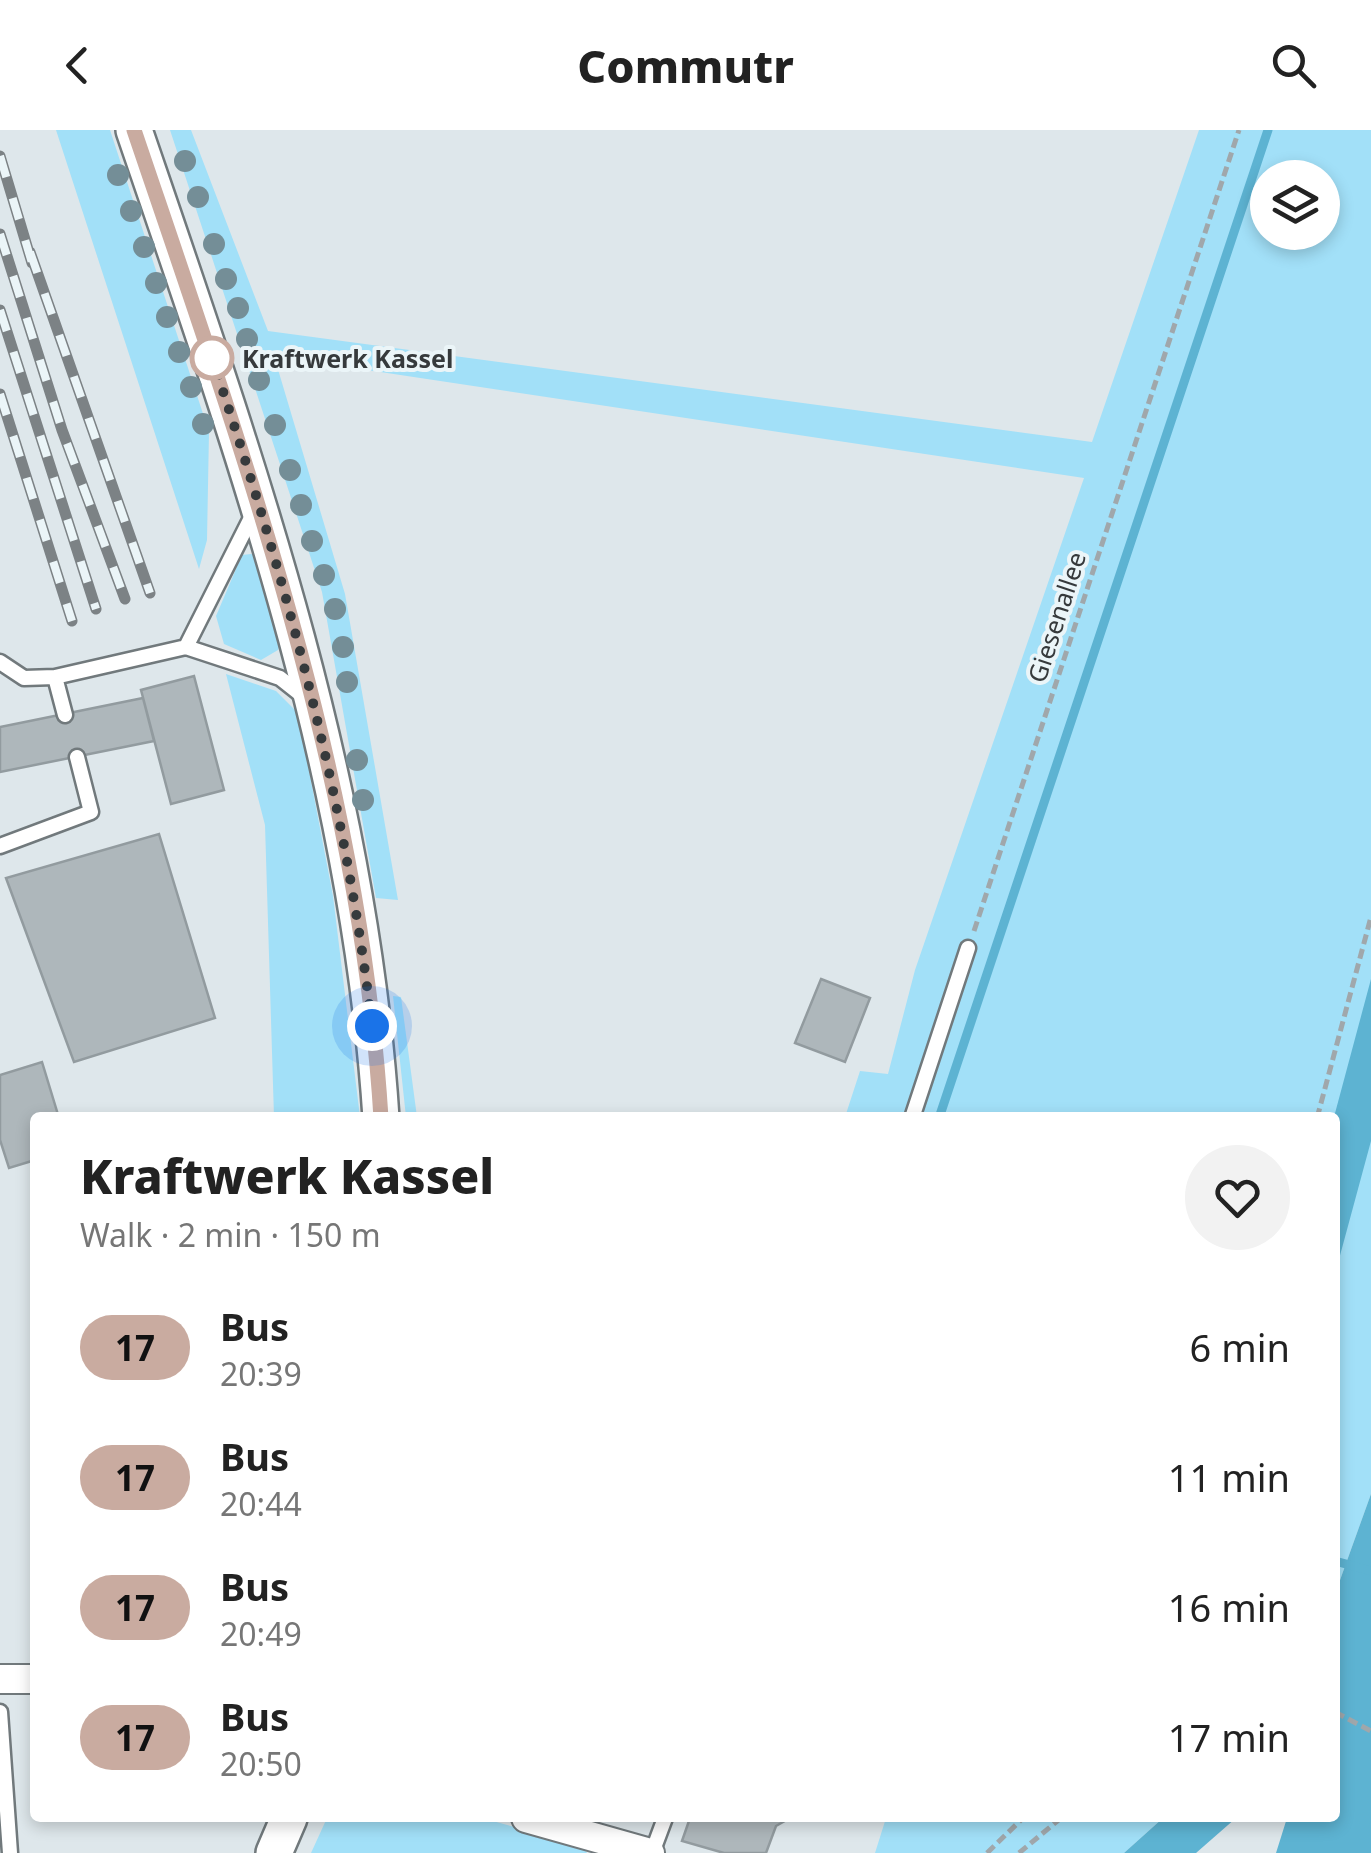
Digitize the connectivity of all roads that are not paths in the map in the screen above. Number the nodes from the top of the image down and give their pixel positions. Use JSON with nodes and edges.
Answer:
{"nodes":[{"id":1,"x":134,"y":130,"type":"edge"},
{"id":2,"x":260,"y":501,"type":"junction"},
{"id":3,"x":186,"y":647,"type":"junction"},
{"id":4,"x":0,"y":662,"type":"edge"},
{"id":5,"x":55,"y":677,"type":"junction"},
{"id":6,"x":316,"y":708,"type":"junction"},
{"id":7,"x":65,"y":714,"type":"dead end"},
{"id":8,"x":77,"y":757,"type":"dead end"},
{"id":9,"x":0,"y":846,"type":"edge"},
{"id":10,"x":968,"y":948,"type":"road end"},
{"id":11,"x":380,"y":1112,"type":"edge"},
{"id":12,"x":914,"y":1112,"type":"edge"},
{"id":13,"x":0,"y":1679,"type":"edge"},
{"id":14,"x":30,"y":1680,"type":"edge"},
{"id":15,"x":0,"y":1712,"type":"edge"},
{"id":16,"x":288,"y":1822,"type":"edge"},
{"id":17,"x":540,"y":1822,"type":"edge"},
{"id":18,"x":663,"y":1822,"type":"edge"},
{"id":19,"x":10,"y":1853,"type":"edge"},
{"id":20,"x":274,"y":1853,"type":"edge"},
{"id":21,"x":651,"y":1853,"type":"edge"}],
"edges":[{"from":1,"to":2,"type":"street"},
{"from":2,"to":3,"type":"lane"},
{"from":2,"to":6,"type":"street"},
{"from":3,"to":5,"type":"lane"},
{"from":3,"to":6,"type":"lane"},
{"from":4,"to":5,"type":"lane"},
{"from":5,"to":7,"type":"lane"},
{"from":6,"to":11,"type":"street"},
{"from":8,"to":9,"type":"lane"},
{"from":10,"to":12,"type":"lane"},
{"from":13,"to":14,"type":"street"},
{"from":15,"to":19,"type":"lane"},
{"from":16,"to":20,"type":"street"},
{"from":17,"to":21,"type":"street"},
{"from":18,"to":21,"type":"lane"}]}
